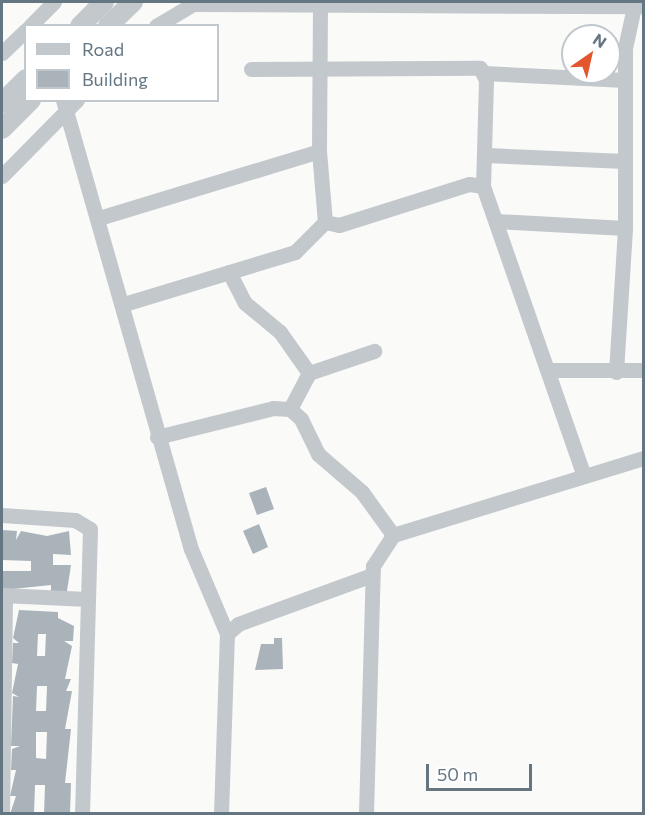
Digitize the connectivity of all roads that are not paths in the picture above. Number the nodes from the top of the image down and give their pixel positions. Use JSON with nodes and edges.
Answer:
{"nodes":[{"id":1,"x":54,"y":2,"type":"edge"},
{"id":2,"x":105,"y":2,"type":"edge"},
{"id":3,"x":133,"y":2,"type":"edge"},
{"id":4,"x":638,"y":4,"type":"edge"},
{"id":5,"x":320,"y":5,"type":"junction"},
{"id":6,"x":32,"y":24,"type":"edge"},
{"id":7,"x":82,"y":24,"type":"edge"},
{"id":8,"x":110,"y":24,"type":"edge"},
{"id":9,"x":159,"y":24,"type":"edge"},
{"id":10,"x":24,"y":32,"type":"edge"},
{"id":11,"x":2,"y":53,"type":"edge"},
{"id":12,"x":320,"y":68,"type":"junction"},
{"id":13,"x":251,"y":69,"type":"dead end"},
{"id":14,"x":484,"y":73,"type":"junction"},
{"id":15,"x":625,"y":80,"type":"junction"},
{"id":16,"x":24,"y":81,"type":"edge"},
{"id":17,"x":29,"y":102,"type":"edge"},
{"id":18,"x":2,"y":103,"type":"edge"},
{"id":19,"x":64,"y":106,"type":"edge"},
{"id":20,"x":2,"y":129,"type":"edge"},
{"id":21,"x":319,"y":151,"type":"junction"},
{"id":22,"x":486,"y":155,"type":"junction"},
{"id":23,"x":625,"y":160,"type":"junction"},
{"id":24,"x":2,"y":176,"type":"edge"},
{"id":25,"x":483,"y":186,"type":"junction"},
{"id":26,"x":99,"y":218,"type":"junction"},
{"id":27,"x":496,"y":221,"type":"junction"},
{"id":28,"x":326,"y":222,"type":"junction"},
{"id":29,"x":625,"y":228,"type":"junction"},
{"id":30,"x":229,"y":272,"type":"junction"},
{"id":31,"x":124,"y":304,"type":"junction"},
{"id":32,"x":374,"y":351,"type":"dead end"},
{"id":33,"x":548,"y":370,"type":"junction"},
{"id":34,"x":644,"y":370,"type":"edge"},
{"id":35,"x":616,"y":372,"type":"junction"},
{"id":36,"x":309,"y":373,"type":"junction"},
{"id":37,"x":290,"y":409,"type":"junction"},
{"id":38,"x":158,"y":437,"type":"junction"},
{"id":39,"x":644,"y":458,"type":"edge"},
{"id":40,"x":584,"y":476,"type":"junction"},
{"id":41,"x":2,"y":515,"type":"edge"},
{"id":42,"x":393,"y":535,"type":"junction"},
{"id":43,"x":372,"y":575,"type":"junction"},
{"id":44,"x":3,"y":595,"type":"edge"},
{"id":45,"x":87,"y":599,"type":"junction"},
{"id":46,"x":226,"y":633,"type":"junction"},
{"id":47,"x":2,"y":813,"type":"edge"},
{"id":48,"x":82,"y":813,"type":"edge"},
{"id":49,"x":221,"y":813,"type":"edge"},
{"id":50,"x":366,"y":813,"type":"edge"}],
"edges":[{"from":1,"to":6,"type":"street"},
{"from":2,"to":7,"type":"street"},
{"from":3,"to":8,"type":"street"},
{"from":4,"to":5,"type":"street"},
{"from":4,"to":15,"type":"street"},
{"from":5,"to":9,"type":"street"},
{"from":5,"to":12,"type":"street"},
{"from":10,"to":11,"type":"street"},
{"from":12,"to":13,"type":"street"},
{"from":12,"to":14,"type":"street"},
{"from":12,"to":21,"type":"street"},
{"from":14,"to":15,"type":"street"},
{"from":14,"to":22,"type":"street"},
{"from":15,"to":23,"type":"street"},
{"from":16,"to":18,"type":"street"},
{"from":17,"to":20,"type":"street"},
{"from":19,"to":24,"type":"street"},
{"from":19,"to":26,"type":"street"},
{"from":21,"to":26,"type":"street"},
{"from":21,"to":28,"type":"street"},
{"from":22,"to":23,"type":"street"},
{"from":22,"to":25,"type":"street"},
{"from":23,"to":29,"type":"street"},
{"from":25,"to":27,"type":"street"},
{"from":25,"to":28,"type":"street"},
{"from":26,"to":31,"type":"street"},
{"from":27,"to":29,"type":"street"},
{"from":27,"to":33,"type":"street"},
{"from":28,"to":30,"type":"street"},
{"from":29,"to":35,"type":"street"},
{"from":30,"to":31,"type":"street"},
{"from":30,"to":36,"type":"street"},
{"from":31,"to":38,"type":"street"},
{"from":32,"to":36,"type":"street"},
{"from":33,"to":35,"type":"street"},
{"from":33,"to":40,"type":"street"},
{"from":34,"to":35,"type":"street"},
{"from":36,"to":37,"type":"street"},
{"from":37,"to":38,"type":"street"},
{"from":37,"to":42,"type":"street"},
{"from":38,"to":46,"type":"street"},
{"from":39,"to":40,"type":"street"},
{"from":40,"to":42,"type":"street"},
{"from":41,"to":45,"type":"street"},
{"from":42,"to":43,"type":"street"},
{"from":43,"to":46,"type":"street"},
{"from":43,"to":50,"type":"street"},
{"from":44,"to":45,"type":"street"},
{"from":44,"to":47,"type":"street"},
{"from":45,"to":48,"type":"street"},
{"from":46,"to":49,"type":"street"}]}
